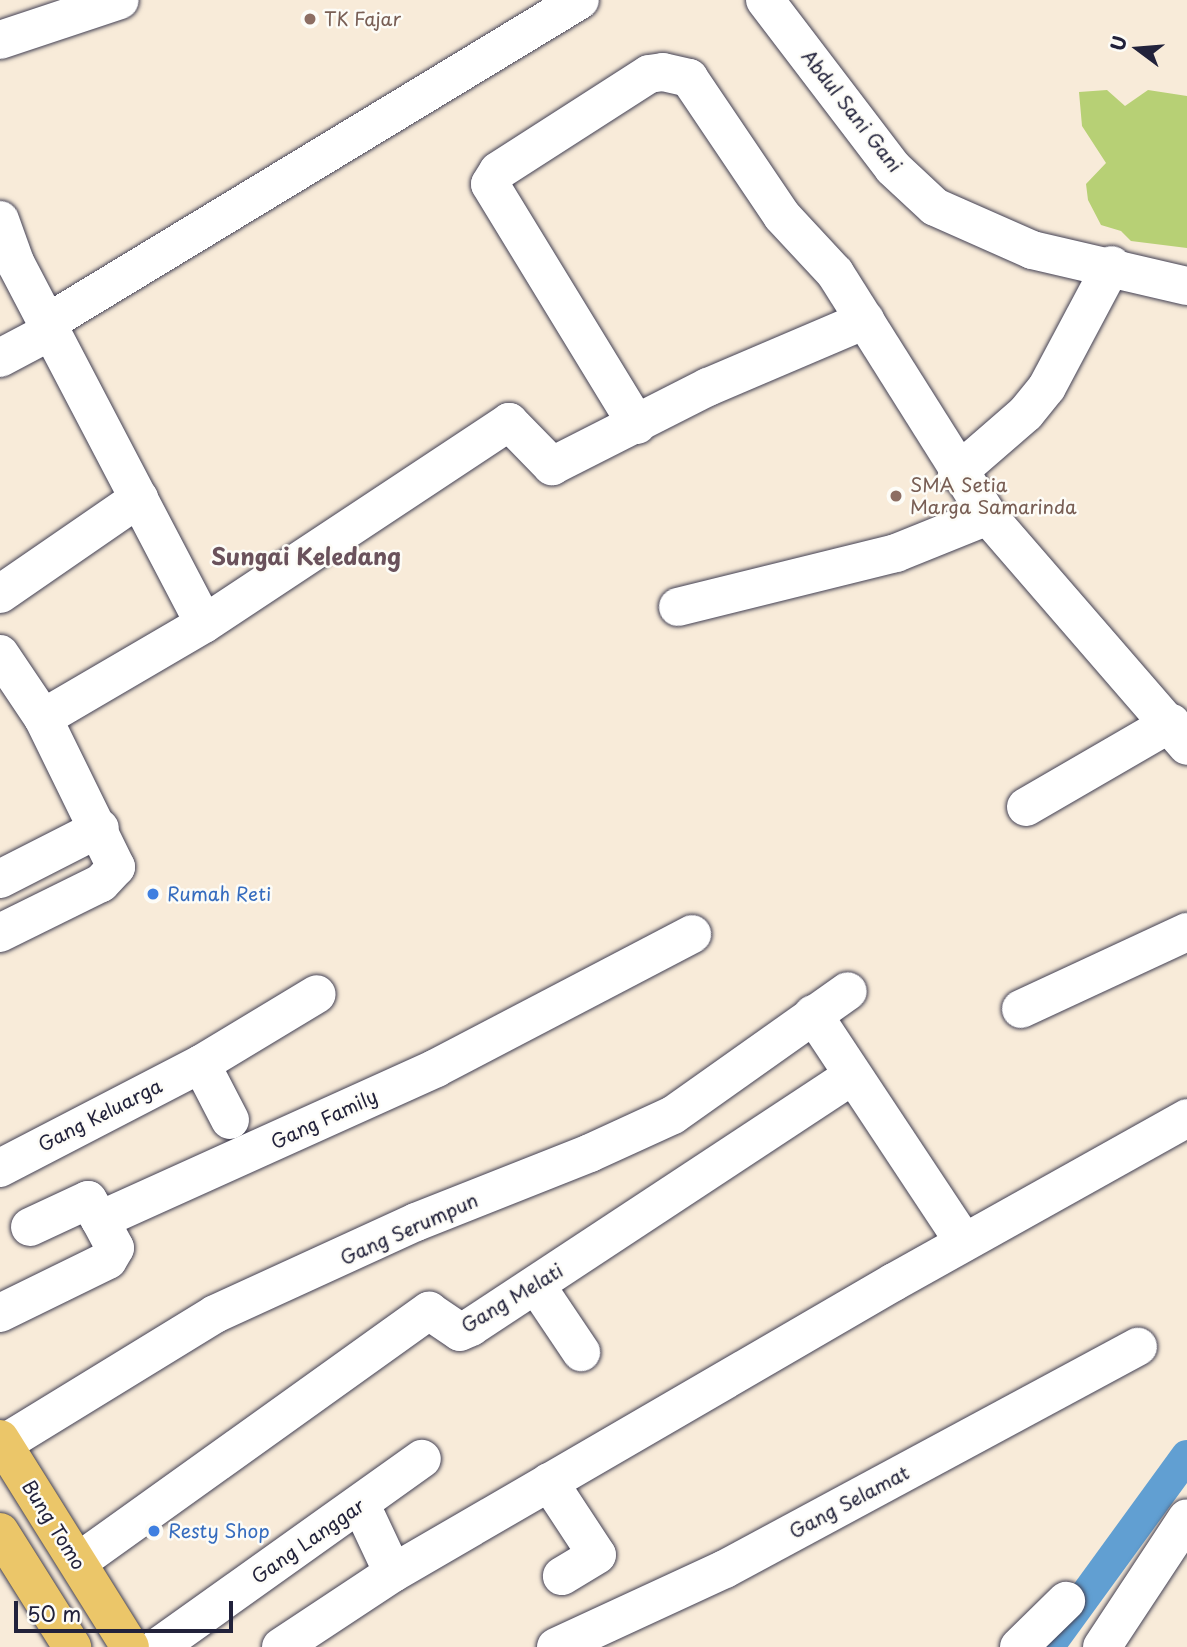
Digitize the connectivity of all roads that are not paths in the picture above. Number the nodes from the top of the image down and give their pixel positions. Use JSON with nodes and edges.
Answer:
{"nodes":[{"id":1,"x":120,"y":0,"type":"edge"},
{"id":2,"x":580,"y":0,"type":"edge"},
{"id":3,"x":765,"y":0,"type":"edge"},
{"id":4,"x":0,"y":40,"type":"edge"},
{"id":5,"x":0,"y":220,"type":"edge"},
{"id":6,"x":1112,"y":265,"type":"junction"},
{"id":7,"x":1187,"y":286,"type":"edge"},
{"id":8,"x":865,"y":320,"type":"junction"},
{"id":9,"x":49,"y":327,"type":"junction"},
{"id":10,"x":0,"y":358,"type":"edge"},
{"id":11,"x":637,"y":425,"type":"junction"},
{"id":12,"x":957,"y":473,"type":"junction"},
{"id":13,"x":139,"y":498,"type":"junction"},
{"id":14,"x":988,"y":516,"type":"junction"},
{"id":15,"x":0,"y":594,"type":"edge"},
{"id":16,"x":678,"y":607,"type":"dead end"},
{"id":17,"x":204,"y":624,"type":"junction"},
{"id":18,"x":0,"y":654,"type":"edge"},
{"id":19,"x":43,"y":718,"type":"junction"},
{"id":20,"x":1179,"y":734,"type":"edge"},
{"id":21,"x":1026,"y":807,"type":"dead end"},
{"id":22,"x":100,"y":828,"type":"junction"},
{"id":23,"x":0,"y":879,"type":"edge"},
{"id":24,"x":1187,"y":932,"type":"edge"},
{"id":25,"x":0,"y":933,"type":"edge"},
{"id":26,"x":692,"y":934,"type":"dead end"},
{"id":27,"x":848,"y":991,"type":"dead end"},
{"id":28,"x":317,"y":994,"type":"dead end"},
{"id":29,"x":1021,"y":1009,"type":"dead end"},
{"id":30,"x":813,"y":1014,"type":"junction"},
{"id":31,"x":201,"y":1064,"type":"junction"},
{"id":32,"x":852,"y":1076,"type":"junction"},
{"id":33,"x":1187,"y":1118,"type":"edge"},
{"id":34,"x":230,"y":1120,"type":"dead end"},
{"id":35,"x":0,"y":1168,"type":"edge"},
{"id":36,"x":100,"y":1220,"type":"junction"},
{"id":37,"x":30,"y":1227,"type":"dead end"},
{"id":38,"x":964,"y":1242,"type":"junction"},
{"id":39,"x":536,"y":1285,"type":"junction"},
{"id":40,"x":0,"y":1313,"type":"edge"},
{"id":41,"x":1138,"y":1347,"type":"dead end"},
{"id":42,"x":581,"y":1352,"type":"dead end"},
{"id":43,"x":2,"y":1442,"type":"edge"},
{"id":44,"x":422,"y":1459,"type":"dead end"},
{"id":45,"x":549,"y":1482,"type":"junction"},
{"id":46,"x":361,"y":1505,"type":"junction"},
{"id":47,"x":1187,"y":1518,"type":"edge"},
{"id":48,"x":1,"y":1534,"type":"edge"},
{"id":49,"x":78,"y":1562,"type":"junction"},
{"id":50,"x":393,"y":1573,"type":"junction"},
{"id":51,"x":562,"y":1576,"type":"dead end"},
{"id":52,"x":1066,"y":1601,"type":"dead end"},
{"id":53,"x":1117,"y":1642,"type":"edge"},
{"id":54,"x":72,"y":1647,"type":"edge"},
{"id":55,"x":130,"y":1647,"type":"edge"},
{"id":56,"x":158,"y":1647,"type":"edge"},
{"id":57,"x":281,"y":1647,"type":"edge"},
{"id":58,"x":556,"y":1647,"type":"edge"},
{"id":59,"x":1019,"y":1647,"type":"edge"}],
"edges":[{"from":1,"to":4,"type":"street"},
{"from":2,"to":9,"type":"street"},
{"from":3,"to":6,"type":"street","name":"Abdul Sani Gani"},
{"from":5,"to":9,"type":"street"},
{"from":6,"to":7,"type":"street","name":"Abdul Sani Gani"},
{"from":6,"to":12,"type":"street"},
{"from":8,"to":11,"type":"street"},
{"from":8,"to":11,"type":"street"},
{"from":8,"to":12,"type":"street"},
{"from":9,"to":10,"type":"street"},
{"from":9,"to":13,"type":"street"},
{"from":11,"to":17,"type":"street"},
{"from":12,"to":14,"type":"street"},
{"from":13,"to":15,"type":"street"},
{"from":13,"to":17,"type":"street"},
{"from":14,"to":16,"type":"street"},
{"from":14,"to":20,"type":"street"},
{"from":17,"to":19,"type":"street"},
{"from":18,"to":19,"type":"street"},
{"from":19,"to":22,"type":"street"},
{"from":20,"to":21,"type":"street"},
{"from":22,"to":23,"type":"street"},
{"from":22,"to":25,"type":"street"},
{"from":24,"to":29,"type":"street"},
{"from":26,"to":36,"type":"street","name":"Gang Family"},
{"from":27,"to":30,"type":"street","name":"Gang Serumpun"},
{"from":28,"to":31,"type":"street","name":"Gang Keluarga"},
{"from":30,"to":32,"type":"street"},
{"from":30,"to":43,"type":"street","name":"Gang Serumpun"},
{"from":31,"to":34,"type":"street"},
{"from":31,"to":35,"type":"street","name":"Gang Keluarga"},
{"from":32,"to":38,"type":"street"},
{"from":32,"to":39,"type":"street","name":"Gang Melati"},
{"from":33,"to":38,"type":"street"},
{"from":36,"to":37,"type":"street"},
{"from":36,"to":40,"type":"street"},
{"from":38,"to":45,"type":"street"},
{"from":39,"to":42,"type":"street"},
{"from":39,"to":49,"type":"street","name":"Gang Melati"},
{"from":41,"to":58,"type":"street","name":"Gang Selamat"},
{"from":43,"to":49,"type":"main road","name":"Bung Tomo"},
{"from":44,"to":46,"type":"street","name":"Gang Langgar"},
{"from":45,"to":50,"type":"street"},
{"from":45,"to":51,"type":"street"},
{"from":46,"to":50,"type":"street"},
{"from":46,"to":56,"type":"street","name":"Gang Langgar"},
{"from":47,"to":53,"type":"street"},
{"from":48,"to":54,"type":"main road"},
{"from":49,"to":55,"type":"main road","name":"Bung Tomo"},
{"from":50,"to":57,"type":"street"},
{"from":52,"to":59,"type":"street"}]}
